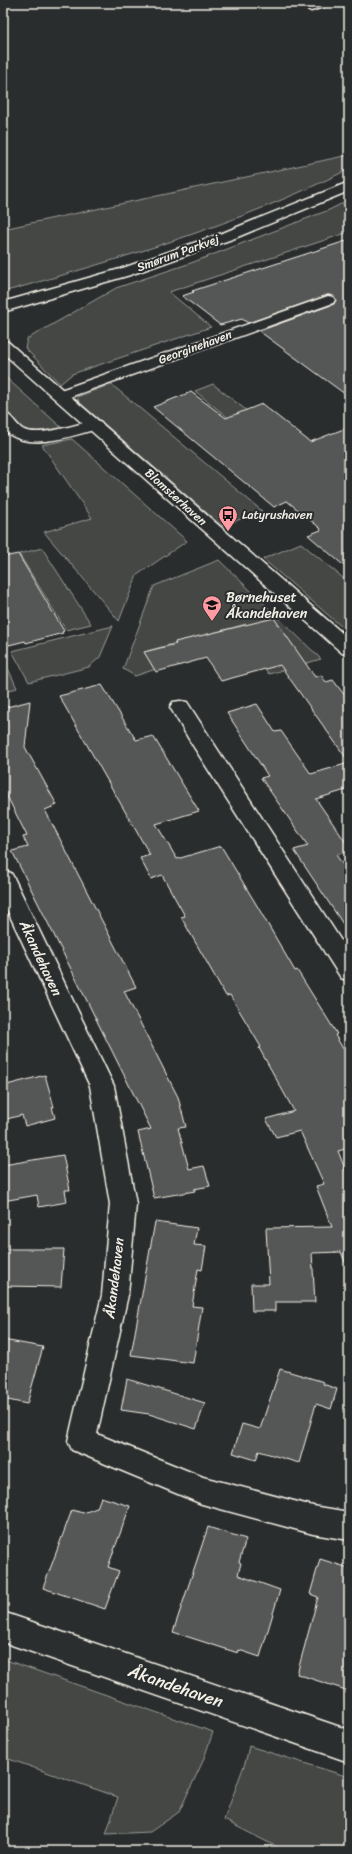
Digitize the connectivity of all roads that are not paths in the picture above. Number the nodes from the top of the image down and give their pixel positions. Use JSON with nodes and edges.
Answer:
{"nodes":[{"id":1,"x":331,"y":3,"type":"edge"},
{"id":2,"x":343,"y":3,"type":"edge"},
{"id":3,"x":349,"y":4,"type":"edge"},
{"id":4,"x":311,"y":9,"type":"dead end"},
{"id":5,"x":349,"y":186,"type":"edge"},
{"id":6,"x":328,"y":300,"type":"dead end"},
{"id":7,"x":3,"y":307,"type":"edge"},
{"id":8,"x":3,"y":346,"type":"edge"},
{"id":9,"x":61,"y":395,"type":"junction"},
{"id":10,"x":3,"y":417,"type":"edge"},
{"id":11,"x":95,"y":425,"type":"junction"},
{"id":12,"x":19,"y":434,"type":"junction"},
{"id":13,"x":3,"y":438,"type":"edge"},
{"id":14,"x":349,"y":649,"type":"edge"},
{"id":15,"x":180,"y":707,"type":"dead end"},
{"id":16,"x":3,"y":878,"type":"edge"},
{"id":17,"x":349,"y":972,"type":"edge"},
{"id":18,"x":349,"y":1526,"type":"edge"},
{"id":19,"x":3,"y":1627,"type":"edge"},
{"id":20,"x":349,"y":1746,"type":"edge"}],
"edges":[{"from":1,"to":4,"type":"lane"},
{"from":2,"to":3,"type":"lane"},
{"from":5,"to":7,"type":"street","name":"Smørum Parkvej"},
{"from":6,"to":9,"type":"street","name":"Georginehaven"},
{"from":8,"to":9,"type":"street","name":"Blomsterhaven"},
{"from":9,"to":11,"type":"street","name":"Blomsterhaven"},
{"from":10,"to":12,"type":"street"},
{"from":11,"to":12,"type":"street"},
{"from":11,"to":14,"type":"street","name":"Blomsterhaven"},
{"from":12,"to":13,"type":"street"},
{"from":15,"to":17,"type":"street"},
{"from":16,"to":18,"type":"street","name":"Åkandehaven"},
{"from":19,"to":20,"type":"street","name":"Åkandehaven"}]}
